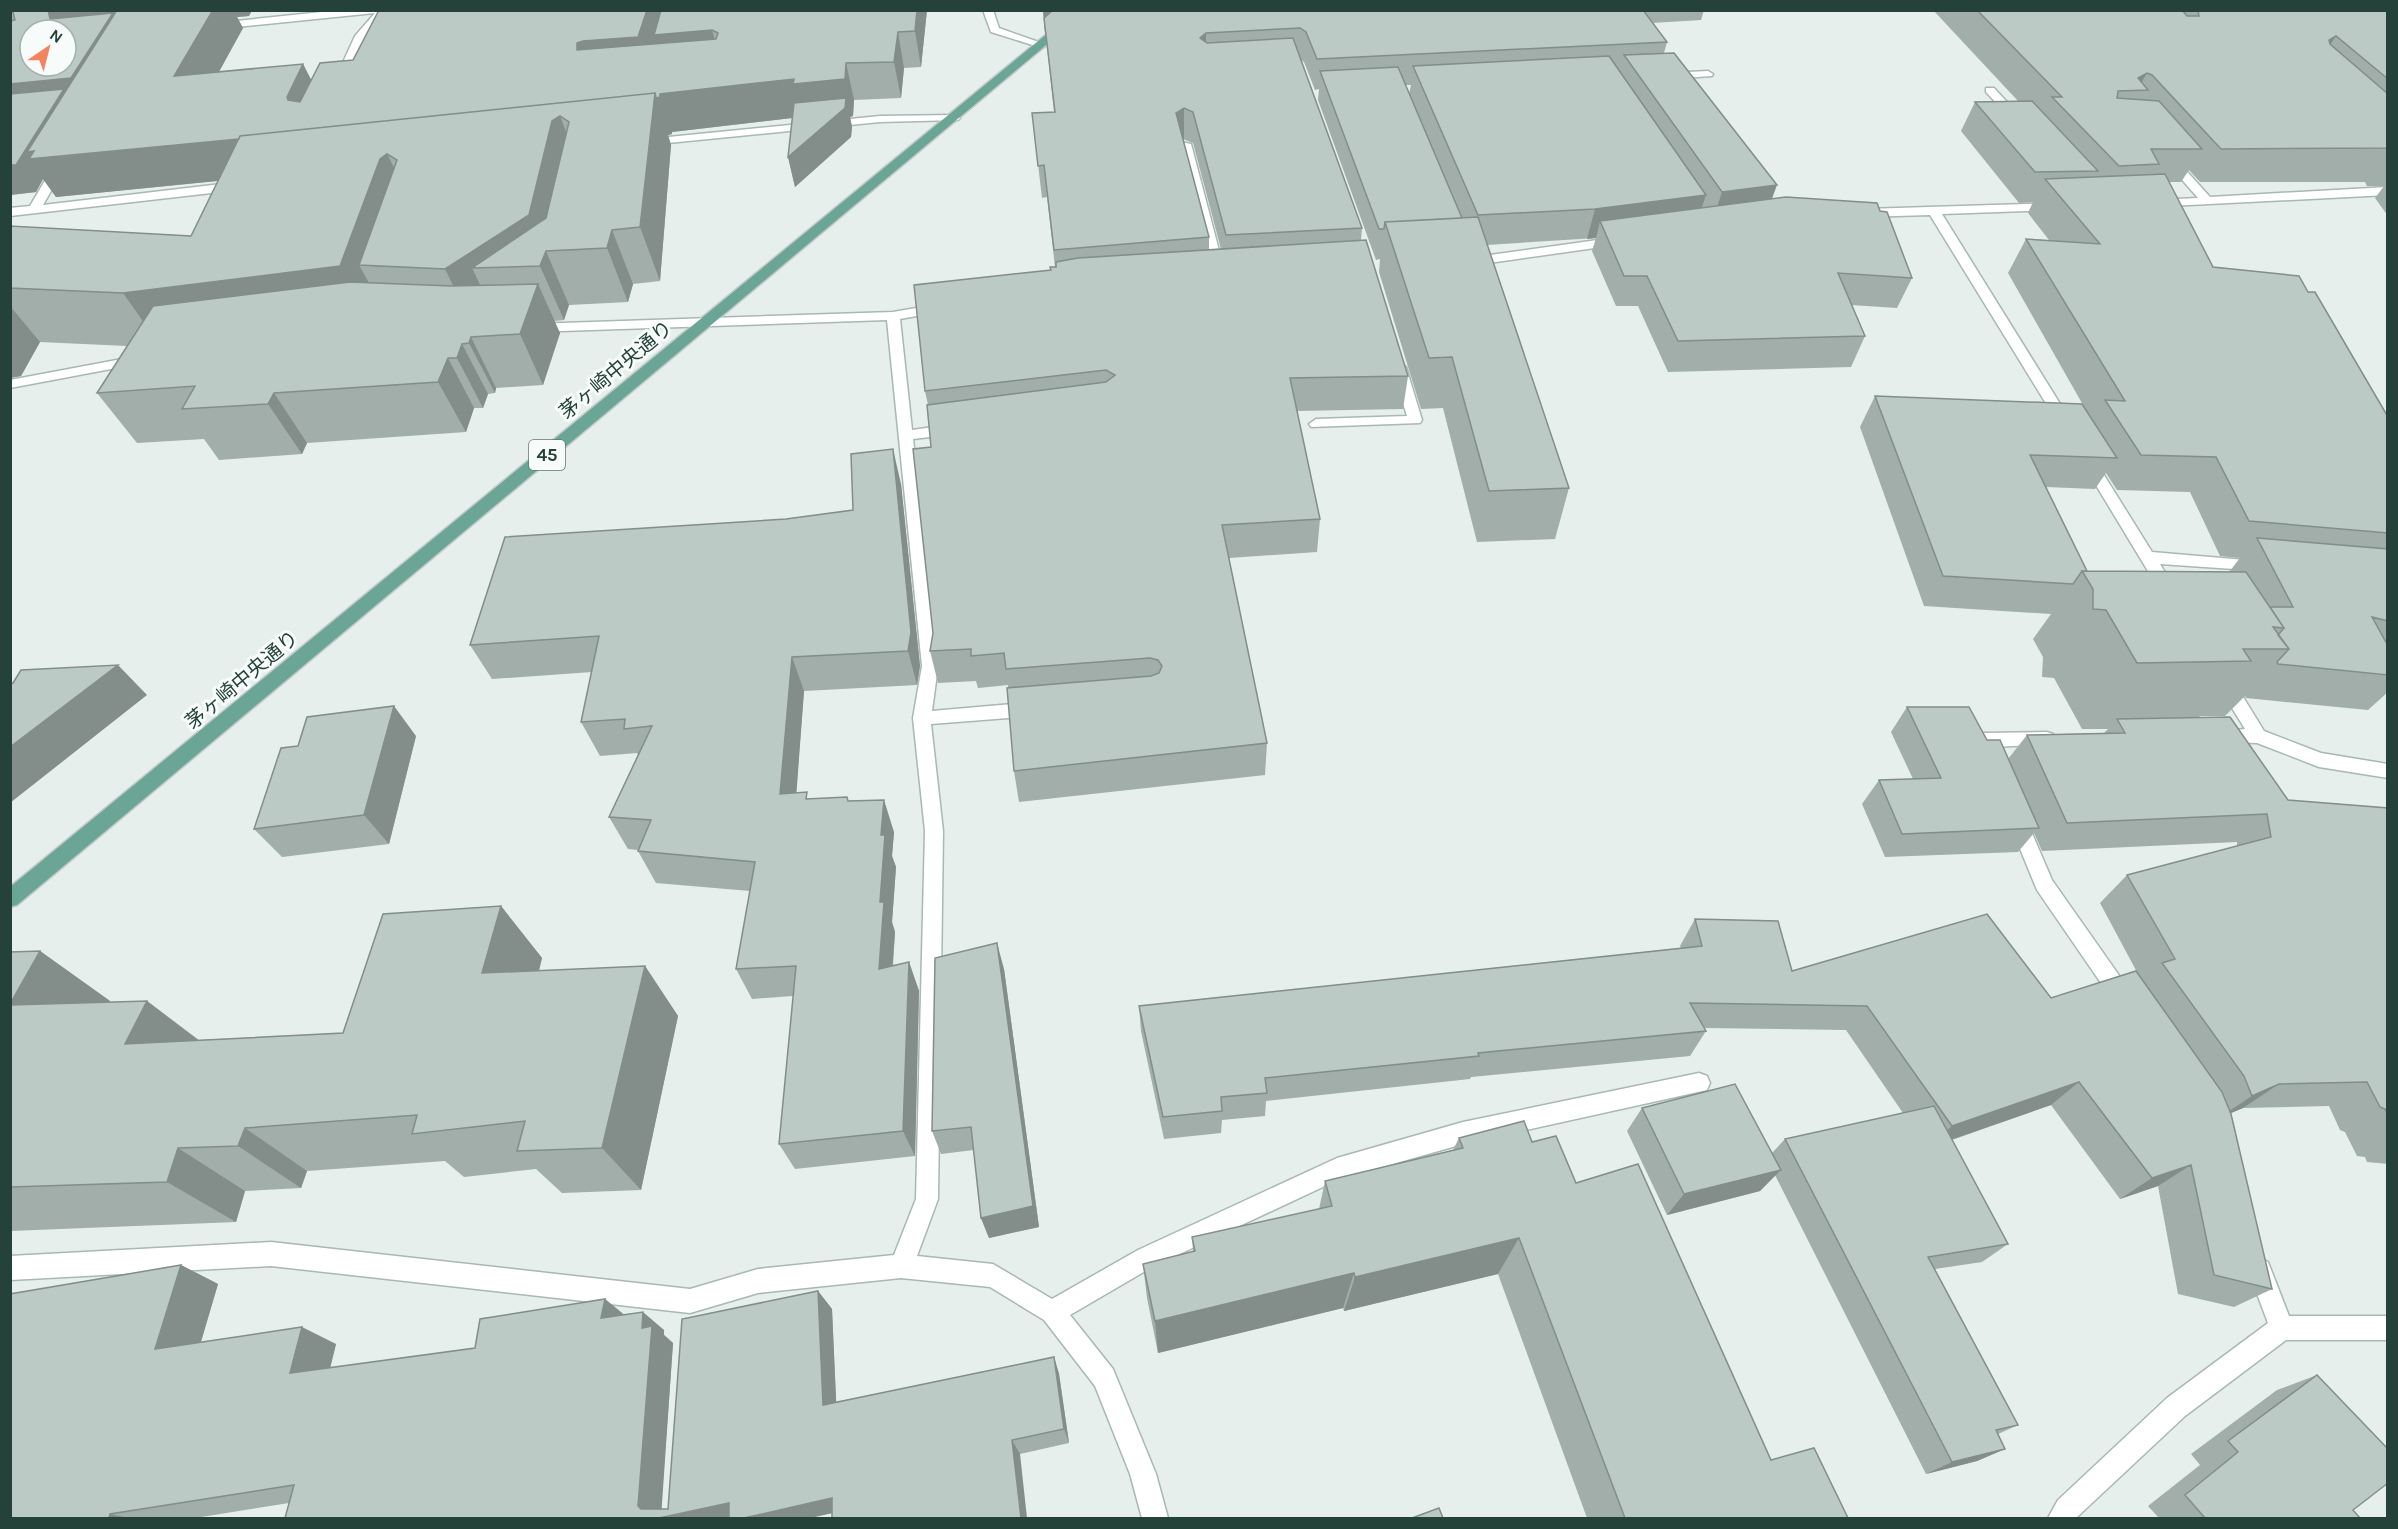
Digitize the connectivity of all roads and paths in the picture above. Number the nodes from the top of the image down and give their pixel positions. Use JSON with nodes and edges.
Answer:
{"nodes":[{"id":1,"x":375,"y":10,"type":"edge"},
{"id":2,"x":383,"y":10,"type":"edge"},
{"id":3,"x":988,"y":10,"type":"edge"},
{"id":4,"x":1083,"y":10,"type":"edge"},
{"id":5,"x":207,"y":27,"type":"edge"},
{"id":6,"x":1042,"y":45,"type":"junction"},
{"id":7,"x":1708,"y":74,"type":"dead end"},
{"id":8,"x":1651,"y":77,"type":"edge"},
{"id":9,"x":1990,"y":90,"type":"dead end"},
{"id":10,"x":333,"y":95,"type":"edge"},
{"id":11,"x":954,"y":118,"type":"junction"},
{"id":12,"x":2028,"y":131,"type":"edge"},
{"id":13,"x":636,"y":143,"type":"edge"},
{"id":14,"x":1185,"y":144,"type":"edge"},
{"id":15,"x":2158,"y":145,"type":"edge"},
{"id":16,"x":63,"y":159,"type":"edge"},
{"id":17,"x":247,"y":186,"type":"edge"},
{"id":18,"x":2388,"y":191,"type":"edge"},
{"id":19,"x":2207,"y":201,"type":"junction"},
{"id":20,"x":2140,"y":204,"type":"edge"},
{"id":21,"x":2073,"y":207,"type":"edge"},
{"id":22,"x":33,"y":209,"type":"junction"},
{"id":23,"x":1934,"y":211,"type":"junction"},
{"id":24,"x":10,"y":212,"type":"edge"},
{"id":25,"x":1850,"y":214,"type":"edge"},
{"id":26,"x":1637,"y":239,"type":"edge"},
{"id":27,"x":1466,"y":258,"type":"edge"},
{"id":28,"x":1219,"y":274,"type":"edge"},
{"id":29,"x":949,"y":306,"type":"edge"},
{"id":30,"x":893,"y":316,"type":"junction"},
{"id":31,"x":708,"y":321,"type":"junction"},
{"id":32,"x":512,"y":329,"type":"edge"},
{"id":33,"x":1395,"y":354,"type":"edge"},
{"id":34,"x":151,"y":357,"type":"edge"},
{"id":35,"x":10,"y":384,"type":"edge"},
{"id":36,"x":1316,"y":424,"type":"dead end"},
{"id":37,"x":973,"y":426,"type":"edge"},
{"id":38,"x":905,"y":435,"type":"junction"},
{"id":39,"x":2147,"y":557,"type":"junction"},
{"id":40,"x":2273,"y":569,"type":"edge"},
{"id":41,"x":2178,"y":607,"type":"edge"},
{"id":42,"x":2215,"y":666,"type":"edge"},
{"id":43,"x":1048,"y":708,"type":"edge"},
{"id":44,"x":922,"y":718,"type":"junction"},
{"id":45,"x":2258,"y":736,"type":"junction"},
{"id":46,"x":2198,"y":737,"type":"edge"},
{"id":47,"x":2067,"y":739,"type":"edge"},
{"id":48,"x":1991,"y":761,"type":"edge"},
{"id":49,"x":2388,"y":771,"type":"edge"},
{"id":50,"x":2009,"y":802,"type":"edge"},
{"id":51,"x":10,"y":899,"type":"edge"},
{"id":52,"x":2132,"y":1011,"type":"edge"},
{"id":53,"x":1699,"y":1083,"type":"dead end"},
{"id":54,"x":2253,"y":1251,"type":"edge"},
{"id":55,"x":901,"y":1266,"type":"junction"},
{"id":56,"x":10,"y":1268,"type":"edge"},
{"id":57,"x":1052,"y":1312,"type":"junction"},
{"id":58,"x":2282,"y":1328,"type":"junction"},
{"id":59,"x":2388,"y":1328,"type":"edge"},
{"id":60,"x":1155,"y":1518,"type":"edge"},
{"id":61,"x":2061,"y":1518,"type":"edge"}],
"edges":[{"from":1,"to":5,"type":"street"},
{"from":2,"to":10,"type":"street"},
{"from":3,"to":6,"type":"street"},
{"from":4,"to":6,"type":"main road","name":"茅ヶ崎中央通り","number":"45"},
{"from":6,"to":11,"type":"main road","name":"茅ヶ崎中央通り","number":"45"},
{"from":7,"to":8,"type":"street"},
{"from":9,"to":12,"type":"street"},
{"from":11,"to":13,"type":"street"},
{"from":11,"to":31,"type":"main road","name":"茅ヶ崎中央通り","number":"45"},
{"from":14,"to":28,"type":"street"},
{"from":15,"to":19,"type":"street"},
{"from":16,"to":22,"type":"street"},
{"from":17,"to":22,"type":"street"},
{"from":18,"to":19,"type":"street"},
{"from":19,"to":20,"type":"street"},
{"from":21,"to":23,"type":"street"},
{"from":22,"to":24,"type":"street"},
{"from":23,"to":25,"type":"street"},
{"from":23,"to":39,"type":"street"},
{"from":26,"to":27,"type":"street"},
{"from":29,"to":30,"type":"street"},
{"from":30,"to":31,"type":"street"},
{"from":30,"to":38,"type":"street"},
{"from":31,"to":32,"type":"street"},
{"from":31,"to":51,"type":"main road","name":"茅ヶ崎中央通り","number":"45"},
{"from":33,"to":36,"type":"street"},
{"from":34,"to":35,"type":"street"},
{"from":37,"to":38,"type":"street"},
{"from":38,"to":44,"type":"street"},
{"from":39,"to":40,"type":"street"},
{"from":39,"to":41,"type":"street"},
{"from":42,"to":45,"type":"street"},
{"from":43,"to":44,"type":"street"},
{"from":44,"to":55,"type":"street"},
{"from":45,"to":46,"type":"street"},
{"from":45,"to":49,"type":"street"},
{"from":47,"to":48,"type":"street"},
{"from":50,"to":52,"type":"street"},
{"from":53,"to":57,"type":"street"},
{"from":54,"to":58,"type":"street"},
{"from":55,"to":56,"type":"street"},
{"from":55,"to":57,"type":"street"},
{"from":57,"to":60,"type":"street"},
{"from":58,"to":59,"type":"street"},
{"from":58,"to":61,"type":"street"}]}
